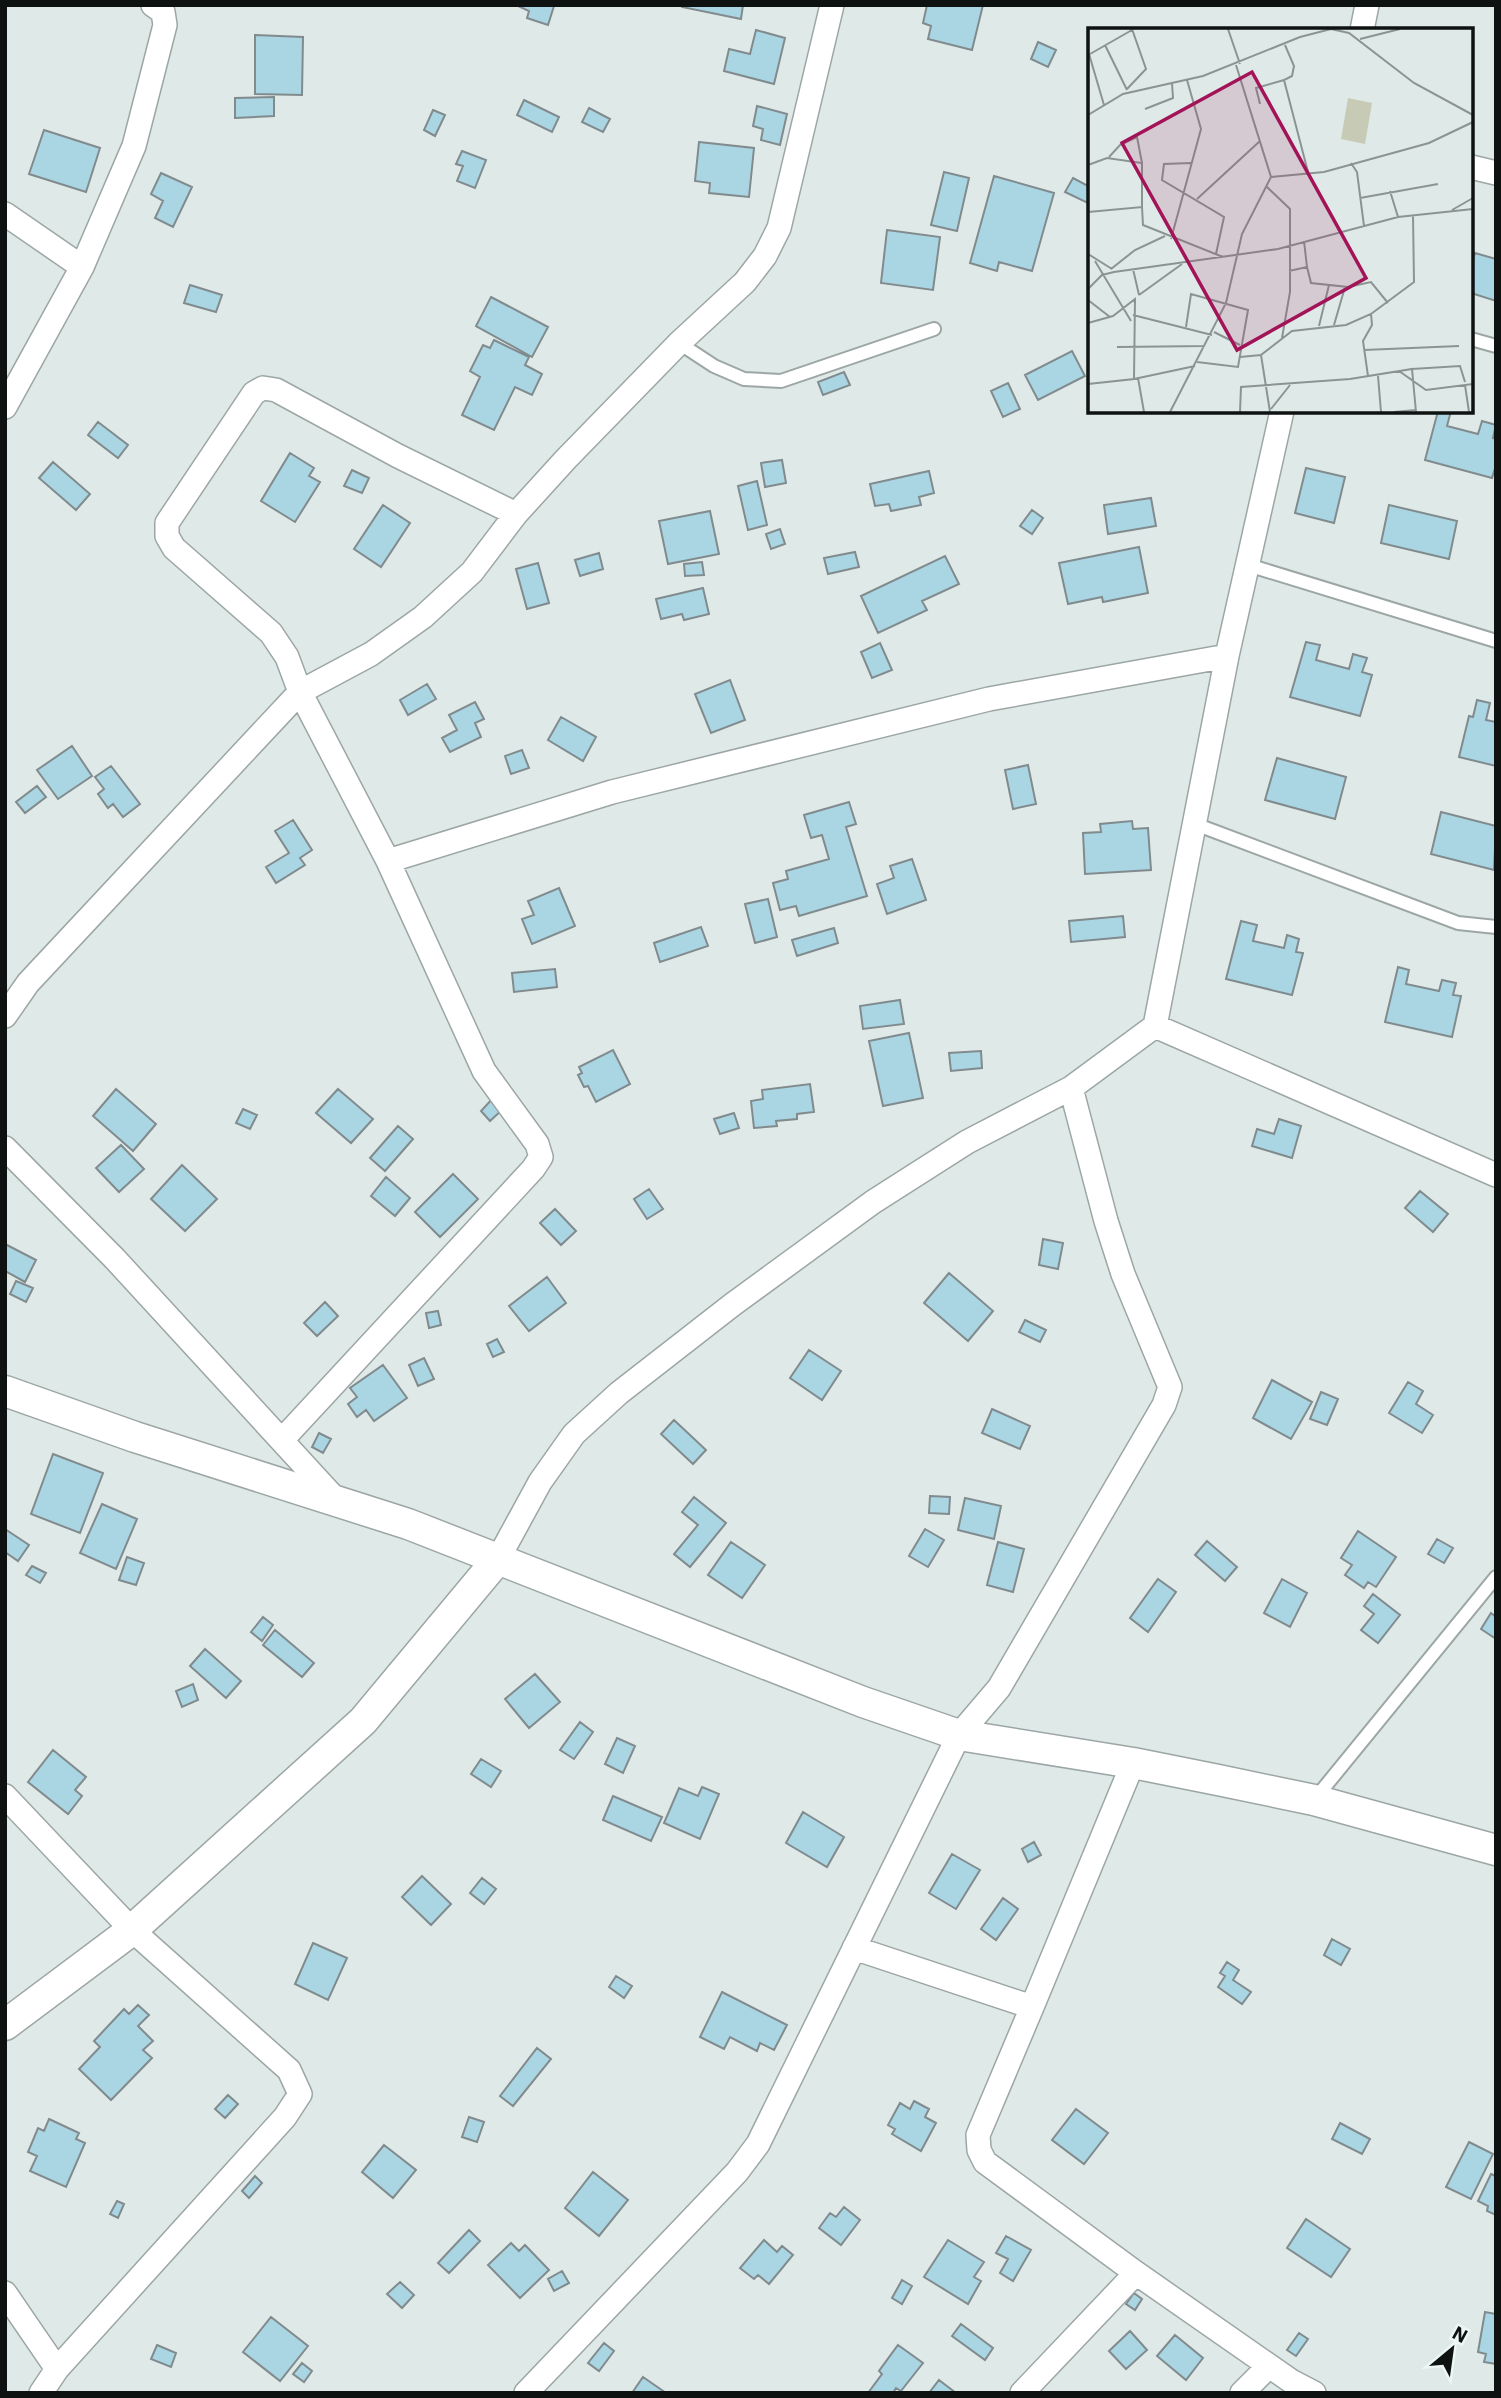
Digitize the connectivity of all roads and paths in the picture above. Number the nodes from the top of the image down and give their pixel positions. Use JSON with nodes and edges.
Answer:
{"nodes":[{"id":1,"x":153,"y":5,"type":"edge"},
{"id":2,"x":832,"y":5,"type":"edge"},
{"id":3,"x":1367,"y":5,"type":"edge"},
{"id":4,"x":1362,"y":28,"type":"edge"},
{"id":5,"x":1473,"y":167,"type":"edge"},
{"id":6,"x":1496,"y":173,"type":"edge"},
{"id":7,"x":5,"y":214,"type":"edge"},
{"id":8,"x":82,"y":268,"type":"junction"},
{"id":9,"x":934,"y":329,"type":"dead end"},
{"id":10,"x":1473,"y":340,"type":"edge"},
{"id":11,"x":679,"y":342,"type":"junction"},
{"id":12,"x":1496,"y":346,"type":"edge"},
{"id":13,"x":5,"y":407,"type":"edge"},
{"id":14,"x":1282,"y":413,"type":"edge"},
{"id":15,"x":516,"y":514,"type":"junction"},
{"id":16,"x":1248,"y":565,"type":"junction"},
{"id":17,"x":1496,"y":641,"type":"edge"},
{"id":18,"x":1227,"y":656,"type":"junction"},
{"id":19,"x":300,"y":692,"type":"junction"},
{"id":20,"x":1195,"y":824,"type":"junction"},
{"id":21,"x":388,"y":861,"type":"junction"},
{"id":22,"x":1496,"y":927,"type":"edge"},
{"id":23,"x":5,"y":1016,"type":"edge"},
{"id":24,"x":1155,"y":1026,"type":"junction"},
{"id":25,"x":1071,"y":1088,"type":"junction"},
{"id":26,"x":5,"y":1148,"type":"edge"},
{"id":27,"x":1496,"y":1175,"type":"edge"},
{"id":28,"x":5,"y":1391,"type":"edge"},
{"id":29,"x":282,"y":1440,"type":"junction"},
{"id":30,"x":340,"y":1503,"type":"junction"},
{"id":31,"x":498,"y":1559,"type":"junction"},
{"id":32,"x":1496,"y":1577,"type":"edge"},
{"id":33,"x":959,"y":1735,"type":"junction"},
{"id":34,"x":1133,"y":1763,"type":"junction"},
{"id":35,"x":5,"y":1796,"type":"edge"},
{"id":36,"x":1314,"y":1801,"type":"junction"},
{"id":37,"x":1496,"y":1850,"type":"edge"},
{"id":38,"x":132,"y":1930,"type":"junction"},
{"id":39,"x":854,"y":1948,"type":"junction"},
{"id":40,"x":1032,"y":2007,"type":"junction"},
{"id":41,"x":5,"y":2025,"type":"edge"},
{"id":42,"x":1136,"y":2273,"type":"junction"},
{"id":43,"x":5,"y":2293,"type":"edge"},
{"id":44,"x":1269,"y":2365,"type":"junction"},
{"id":45,"x":57,"y":2369,"type":"junction"},
{"id":46,"x":41,"y":2393,"type":"edge"},
{"id":47,"x":526,"y":2393,"type":"edge"},
{"id":48,"x":1022,"y":2393,"type":"edge"},
{"id":49,"x":1242,"y":2393,"type":"edge"},
{"id":50,"x":1314,"y":2393,"type":"edge"}],
"edges":[{"from":1,"to":8,"type":"street"},
{"from":2,"to":11,"type":"street"},
{"from":3,"to":4,"type":"street"},
{"from":5,"to":6,"type":"street"},
{"from":7,"to":8,"type":"street"},
{"from":8,"to":13,"type":"street"},
{"from":9,"to":11,"type":"lane"},
{"from":10,"to":12,"type":"lane"},
{"from":11,"to":15,"type":"street"},
{"from":14,"to":16,"type":"street"},
{"from":15,"to":19,"type":"street"},
{"from":15,"to":19,"type":"street"},
{"from":16,"to":17,"type":"lane"},
{"from":16,"to":18,"type":"street"},
{"from":18,"to":20,"type":"street"},
{"from":18,"to":21,"type":"street"},
{"from":19,"to":21,"type":"street"},
{"from":19,"to":23,"type":"street"},
{"from":20,"to":22,"type":"lane"},
{"from":20,"to":24,"type":"street"},
{"from":21,"to":29,"type":"street"},
{"from":24,"to":25,"type":"street"},
{"from":24,"to":27,"type":"street"},
{"from":25,"to":31,"type":"street"},
{"from":25,"to":33,"type":"street"},
{"from":26,"to":29,"type":"street"},
{"from":28,"to":30,"type":"street"},
{"from":29,"to":30,"type":"street"},
{"from":30,"to":31,"type":"street"},
{"from":31,"to":33,"type":"street"},
{"from":31,"to":38,"type":"street"},
{"from":32,"to":36,"type":"lane"},
{"from":33,"to":34,"type":"street"},
{"from":33,"to":39,"type":"street"},
{"from":34,"to":36,"type":"street"},
{"from":34,"to":40,"type":"street"},
{"from":35,"to":38,"type":"street"},
{"from":36,"to":37,"type":"street"},
{"from":38,"to":41,"type":"street"},
{"from":38,"to":45,"type":"street"},
{"from":39,"to":40,"type":"street"},
{"from":39,"to":47,"type":"street"},
{"from":40,"to":42,"type":"street"},
{"from":42,"to":44,"type":"street"},
{"from":42,"to":48,"type":"street"},
{"from":43,"to":45,"type":"street"},
{"from":44,"to":49,"type":"street"},
{"from":44,"to":50,"type":"street"},
{"from":45,"to":46,"type":"street"}]}
